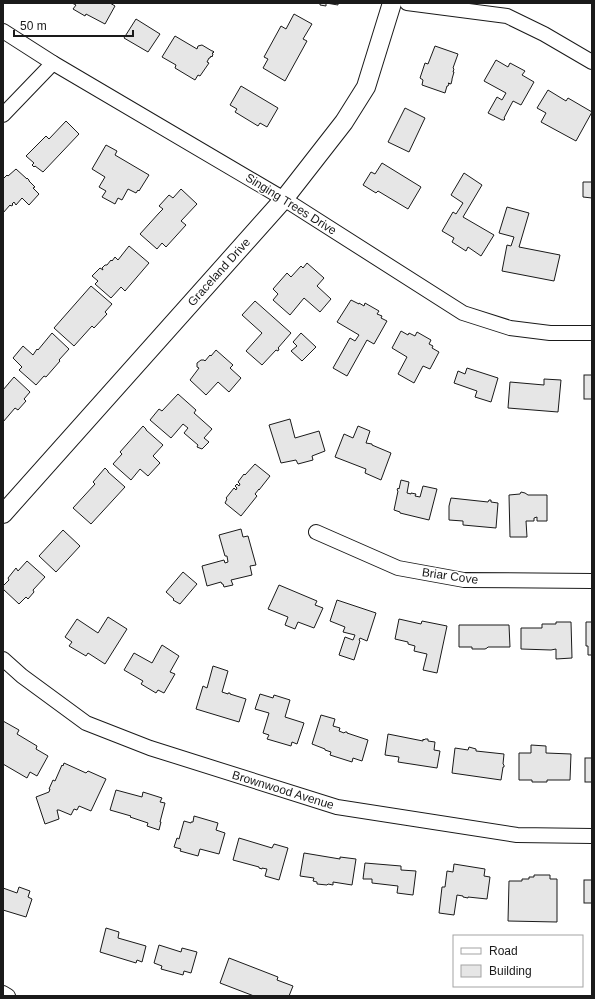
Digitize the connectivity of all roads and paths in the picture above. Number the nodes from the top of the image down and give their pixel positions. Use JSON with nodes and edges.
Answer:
{"nodes":[{"id":1,"x":392,"y":3,"type":"edge"},
{"id":2,"x":407,"y":3,"type":"edge"},
{"id":3,"x":3,"y":31,"type":"edge"},
{"id":4,"x":592,"y":62,"type":"edge"},
{"id":5,"x":53,"y":63,"type":"junction"},
{"id":6,"x":3,"y":115,"type":"edge"},
{"id":7,"x":284,"y":200,"type":"junction"},
{"id":8,"x":592,"y":333,"type":"edge"},
{"id":9,"x":3,"y":514,"type":"edge"},
{"id":10,"x":316,"y":532,"type":"dead end"},
{"id":11,"x":592,"y":581,"type":"edge"},
{"id":12,"x":3,"y":659,"type":"edge"},
{"id":13,"x":592,"y":836,"type":"edge"},
{"id":14,"x":3,"y":993,"type":"edge"},
{"id":15,"x":8,"y":996,"type":"edge"}],
"edges":[{"from":1,"to":7,"type":"street","name":"Graceland Drive"},
{"from":2,"to":4,"type":"street"},
{"from":3,"to":5,"type":"street","name":"Singing Trees Drive"},
{"from":5,"to":6,"type":"street"},
{"from":5,"to":7,"type":"street","name":"Singing Trees Drive"},
{"from":7,"to":8,"type":"street","name":"Singing Trees Drive"},
{"from":7,"to":9,"type":"street","name":"Graceland Drive"},
{"from":10,"to":11,"type":"street","name":"Briar Cove"},
{"from":12,"to":13,"type":"street","name":"Brownwood Avenue"},
{"from":14,"to":15,"type":"street"}]}
